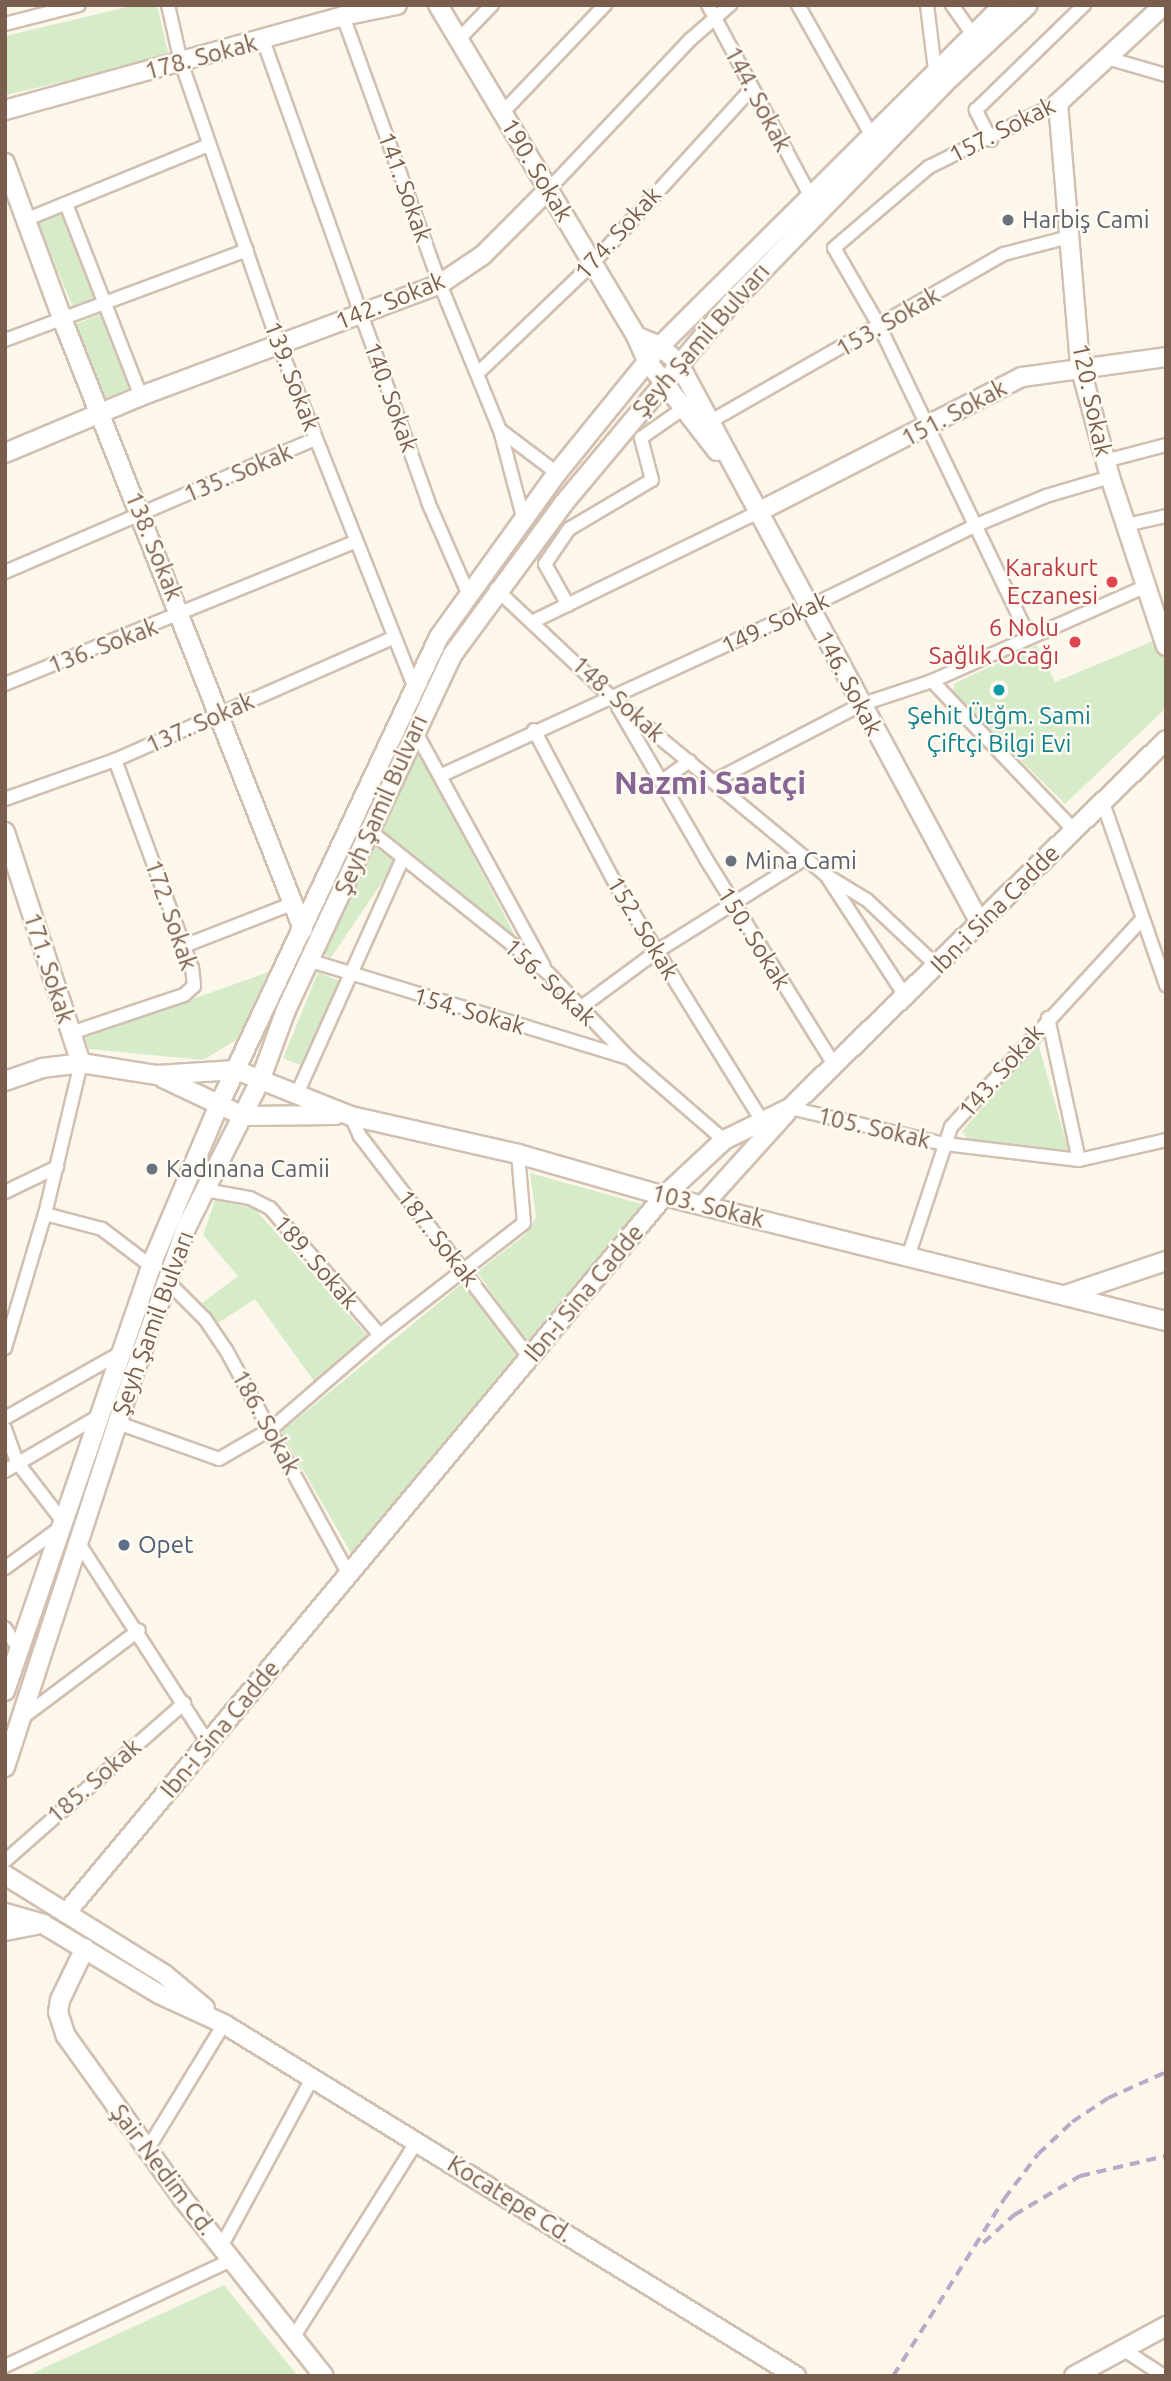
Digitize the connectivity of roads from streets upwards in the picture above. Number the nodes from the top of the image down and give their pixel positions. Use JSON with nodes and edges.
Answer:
{"nodes":[{"id":1,"x":79,"y":5,"type":"edge"},
{"id":2,"x":168,"y":5,"type":"edge"},
{"id":3,"x":397,"y":5,"type":"edge"},
{"id":4,"x":438,"y":5,"type":"edge"},
{"id":5,"x":492,"y":5,"type":"edge"},
{"id":6,"x":605,"y":5,"type":"edge"},
{"id":7,"x":730,"y":5,"type":"edge"},
{"id":8,"x":798,"y":5,"type":"edge"},
{"id":9,"x":927,"y":5,"type":"edge"},
{"id":10,"x":952,"y":5,"type":"edge"},
{"id":11,"x":1003,"y":5,"type":"edge"},
{"id":12,"x":1028,"y":5,"type":"edge"},
{"id":13,"x":1084,"y":5,"type":"edge"},
{"id":14,"x":1164,"y":5,"type":"edge"},
{"id":15,"x":711,"y":11,"type":"edge"},
{"id":16,"x":343,"y":16,"type":"junction"},
{"id":17,"x":5,"y":24,"type":"edge"},
{"id":18,"x":972,"y":34,"type":"junction"},
{"id":19,"x":459,"y":39,"type":"junction"},
{"id":20,"x":263,"y":40,"type":"junction"},
{"id":21,"x":1107,"y":58,"type":"junction"},
{"id":22,"x":181,"y":62,"type":"junction"},
{"id":23,"x":935,"y":71,"type":"junction"},
{"id":24,"x":1166,"y":75,"type":"edge"},
{"id":25,"x":752,"y":88,"type":"junction"},
{"id":26,"x":1058,"y":103,"type":"junction"},
{"id":27,"x":5,"y":110,"type":"edge"},
{"id":28,"x":503,"y":112,"type":"junction"},
{"id":29,"x":870,"y":133,"type":"junction"},
{"id":30,"x":991,"y":140,"type":"junction"},
{"id":31,"x":209,"y":145,"type":"junction"},
{"id":32,"x":5,"y":163,"type":"edge"},
{"id":33,"x":548,"y":190,"type":"junction"},
{"id":34,"x":809,"y":193,"type":"junction"},
{"id":35,"x":66,"y":204,"type":"junction"},
{"id":36,"x":24,"y":220,"type":"junction"},
{"id":37,"x":1069,"y":237,"type":"junction"},
{"id":38,"x":247,"y":250,"type":"junction"},
{"id":39,"x":592,"y":264,"type":"junction"},
{"id":40,"x":440,"y":284,"type":"junction"},
{"id":41,"x":106,"y":302,"type":"junction"},
{"id":42,"x":360,"y":315,"type":"junction"},
{"id":43,"x":63,"y":321,"type":"junction"},
{"id":44,"x":880,"y":327,"type":"junction"},
{"id":45,"x":636,"y":336,"type":"junction"},
{"id":46,"x":5,"y":340,"type":"edge"},
{"id":47,"x":279,"y":345,"type":"junction"},
{"id":48,"x":660,"y":346,"type":"junction"},
{"id":49,"x":1166,"y":357,"type":"edge"},
{"id":50,"x":646,"y":361,"type":"junction"},
{"id":51,"x":679,"y":364,"type":"junction"},
{"id":52,"x":1080,"y":366,"type":"junction"},
{"id":53,"x":478,"y":373,"type":"junction"},
{"id":54,"x":663,"y":384,"type":"junction"},
{"id":55,"x":141,"y":396,"type":"junction"},
{"id":56,"x":684,"y":408,"type":"junction"},
{"id":57,"x":100,"y":414,"type":"junction"},
{"id":58,"x":711,"y":421,"type":"junction"},
{"id":59,"x":926,"y":428,"type":"junction"},
{"id":60,"x":499,"y":430,"type":"junction"},
{"id":61,"x":316,"y":439,"type":"junction"},
{"id":62,"x":1166,"y":445,"type":"edge"},
{"id":63,"x":5,"y":453,"type":"edge"},
{"id":64,"x":1107,"y":469,"type":"junction"},
{"id":65,"x":556,"y":473,"type":"junction"},
{"id":66,"x":739,"y":479,"type":"junction"},
{"id":67,"x":756,"y":513,"type":"junction"},
{"id":68,"x":141,"y":514,"type":"junction"},
{"id":69,"x":1166,"y":516,"type":"edge"},
{"id":70,"x":523,"y":517,"type":"junction"},
{"id":71,"x":1126,"y":525,"type":"junction"},
{"id":72,"x":974,"y":526,"type":"junction"},
{"id":73,"x":355,"y":542,"type":"junction"},
{"id":74,"x":5,"y":572,"type":"edge"},
{"id":75,"x":1146,"y":586,"type":"junction"},
{"id":76,"x":496,"y":589,"type":"junction"},
{"id":77,"x":468,"y":593,"type":"junction"},
{"id":78,"x":568,"y":605,"type":"junction"},
{"id":79,"x":809,"y":607,"type":"junction"},
{"id":80,"x":182,"y":614,"type":"junction"},
{"id":81,"x":534,"y":621,"type":"junction"},
{"id":82,"x":1029,"y":636,"type":"junction"},
{"id":83,"x":391,"y":639,"type":"junction"},
{"id":84,"x":1166,"y":646,"type":"edge"},
{"id":85,"x":932,"y":681,"type":"junction"},
{"id":86,"x":5,"y":684,"type":"edge"},
{"id":87,"x":414,"y":686,"type":"junction"},
{"id":88,"x":613,"y":699,"type":"junction"},
{"id":89,"x":860,"y":705,"type":"junction"},
{"id":90,"x":220,"y":714,"type":"junction"},
{"id":91,"x":414,"y":729,"type":"junction"},
{"id":92,"x":534,"y":730,"type":"junction"},
{"id":93,"x":1166,"y":740,"type":"edge"},
{"id":94,"x":115,"y":760,"type":"junction"},
{"id":95,"x":690,"y":761,"type":"junction"},
{"id":96,"x":442,"y":775,"type":"junction"},
{"id":97,"x":714,"y":780,"type":"junction"},
{"id":98,"x":662,"y":781,"type":"junction"},
{"id":99,"x":5,"y":799,"type":"edge"},
{"id":100,"x":1103,"y":803,"type":"junction"},
{"id":101,"x":370,"y":831,"type":"junction"},
{"id":102,"x":1075,"y":831,"type":"junction"},
{"id":103,"x":5,"y":832,"type":"edge"},
{"id":104,"x":9,"y":856,"type":"edge"},
{"id":105,"x":403,"y":858,"type":"junction"},
{"id":106,"x":806,"y":858,"type":"junction"},
{"id":107,"x":826,"y":875,"type":"junction"},
{"id":108,"x":292,"y":904,"type":"junction"},
{"id":109,"x":734,"y":904,"type":"junction"},
{"id":110,"x":1142,"y":919,"type":"junction"},
{"id":111,"x":980,"y":923,"type":"junction"},
{"id":112,"x":303,"y":929,"type":"junction"},
{"id":113,"x":184,"y":946,"type":"junction"},
{"id":114,"x":656,"y":952,"type":"junction"},
{"id":115,"x":310,"y":961,"type":"junction"},
{"id":116,"x":937,"y":966,"type":"junction"},
{"id":117,"x":548,"y":973,"type":"junction"},
{"id":118,"x":349,"y":976,"type":"junction"},
{"id":119,"x":1166,"y":985,"type":"edge"},
{"id":120,"x":906,"y":998,"type":"junction"},
{"id":121,"x":580,"y":1008,"type":"junction"},
{"id":122,"x":1048,"y":1018,"type":"junction"},
{"id":123,"x":71,"y":1033,"type":"junction"},
{"id":124,"x":629,"y":1058,"type":"junction"},
{"id":125,"x":81,"y":1063,"type":"junction"},
{"id":126,"x":835,"y":1066,"type":"junction"},
{"id":127,"x":236,"y":1070,"type":"junction"},
{"id":128,"x":157,"y":1075,"type":"junction"},
{"id":129,"x":5,"y":1080,"type":"edge"},
{"id":130,"x":260,"y":1081,"type":"junction"},
{"id":131,"x":296,"y":1096,"type":"junction"},
{"id":132,"x":218,"y":1107,"type":"junction"},
{"id":133,"x":790,"y":1108,"type":"junction"},
{"id":134,"x":243,"y":1116,"type":"junction"},
{"id":135,"x":351,"y":1116,"type":"junction"},
{"id":136,"x":762,"y":1121,"type":"junction"},
{"id":137,"x":724,"y":1140,"type":"junction"},
{"id":138,"x":1166,"y":1140,"type":"edge"},
{"id":139,"x":945,"y":1144,"type":"junction"},
{"id":140,"x":519,"y":1154,"type":"junction"},
{"id":141,"x":1079,"y":1160,"type":"junction"},
{"id":142,"x":57,"y":1167,"type":"junction"},
{"id":143,"x":205,"y":1190,"type":"junction"},
{"id":144,"x":5,"y":1192,"type":"edge"},
{"id":145,"x":664,"y":1196,"type":"junction"},
{"id":146,"x":703,"y":1205,"type":"junction"},
{"id":147,"x":45,"y":1214,"type":"junction"},
{"id":148,"x":909,"y":1254,"type":"junction"},
{"id":149,"x":1166,"y":1261,"type":"edge"},
{"id":150,"x":151,"y":1266,"type":"junction"},
{"id":151,"x":465,"y":1272,"type":"junction"},
{"id":152,"x":167,"y":1281,"type":"junction"},
{"id":153,"x":1065,"y":1295,"type":"junction"},
{"id":154,"x":1166,"y":1321,"type":"edge"},
{"id":155,"x":380,"y":1335,"type":"junction"},
{"id":156,"x":6,"y":1341,"type":"edge"},
{"id":157,"x":122,"y":1352,"type":"junction"},
{"id":158,"x":530,"y":1358,"type":"junction"},
{"id":159,"x":5,"y":1418,"type":"edge"},
{"id":160,"x":110,"y":1418,"type":"junction"},
{"id":161,"x":5,"y":1429,"type":"edge"},
{"id":162,"x":271,"y":1429,"type":"junction"},
{"id":163,"x":17,"y":1462,"type":"junction"},
{"id":164,"x":5,"y":1471,"type":"edge"},
{"id":165,"x":65,"y":1524,"type":"junction"},
{"id":166,"x":78,"y":1542,"type":"junction"},
{"id":167,"x":5,"y":1568,"type":"edge"},
{"id":168,"x":349,"y":1575,"type":"junction"},
{"id":169,"x":5,"y":1628,"type":"edge"},
{"id":170,"x":139,"y":1630,"type":"junction"},
{"id":171,"x":20,"y":1651,"type":"junction"},
{"id":172,"x":6,"y":1690,"type":"edge"},
{"id":173,"x":184,"y":1703,"type":"junction"},
{"id":174,"x":20,"y":1719,"type":"junction"},
{"id":175,"x":208,"y":1743,"type":"junction"},
{"id":176,"x":5,"y":1768,"type":"edge"},
{"id":177,"x":5,"y":1861,"type":"edge"},
{"id":178,"x":5,"y":1875,"type":"edge"},
{"id":179,"x":5,"y":1913,"type":"edge"},
{"id":180,"x":66,"y":1913,"type":"junction"},
{"id":181,"x":43,"y":1924,"type":"junction"},
{"id":182,"x":5,"y":1931,"type":"edge"},
{"id":183,"x":85,"y":1948,"type":"junction"},
{"id":184,"x":224,"y":2024,"type":"junction"},
{"id":185,"x":313,"y":2077,"type":"junction"},
{"id":186,"x":416,"y":2141,"type":"junction"},
{"id":187,"x":147,"y":2150,"type":"junction"},
{"id":188,"x":226,"y":2253,"type":"junction"},
{"id":189,"x":1166,"y":2326,"type":"edge"},
{"id":190,"x":293,"y":2338,"type":"junction"},
{"id":191,"x":1124,"y":2350,"type":"junction"},
{"id":192,"x":5,"y":2366,"type":"edge"},
{"id":193,"x":324,"y":2376,"type":"edge"},
{"id":194,"x":796,"y":2376,"type":"edge"},
{"id":195,"x":1074,"y":2376,"type":"edge"},
{"id":196,"x":1164,"y":2376,"type":"edge"}],
"edges":[{"from":1,"to":17,"type":"street"},
{"from":2,"to":22,"type":"street","name":"139. Sokak"},
{"from":3,"to":16,"type":"street","name":"178. Sokak"},
{"from":4,"to":19,"type":"street","name":"190. Sokak"},
{"from":5,"to":19,"type":"street"},
{"from":6,"to":28,"type":"street"},
{"from":7,"to":15,"type":"street","name":"142. Sokak"},
{"from":8,"to":29,"type":"street"},
{"from":9,"to":23,"type":"street"},
{"from":10,"to":18,"type":"street"},
{"from":11,"to":18,"type":"street","name":"Şeyh Şamil Bulvarı"},
{"from":12,"to":51,"type":"street","name":"Şeyh Şamil Bulvarı"},
{"from":13,"to":30,"type":"street"},
{"from":14,"to":21,"type":"street","name":"157. Sokak"},
{"from":15,"to":25,"type":"street","name":"144. Sokak"},
{"from":15,"to":33,"type":"street","name":"142. Sokak"},
{"from":16,"to":20,"type":"street","name":"178. Sokak"},
{"from":16,"to":40,"type":"street","name":"141. Sokak"},
{"from":18,"to":23,"type":"street","name":"Şeyh Şamil Bulvarı"},
{"from":19,"to":28,"type":"street","name":"190. Sokak"},
{"from":20,"to":22,"type":"street","name":"178. Sokak"},
{"from":20,"to":42,"type":"street","name":"140. Sokak"},
{"from":21,"to":24,"type":"street"},
{"from":21,"to":26,"type":"street","name":"157. Sokak"},
{"from":22,"to":27,"type":"street","name":"178. Sokak"},
{"from":22,"to":31,"type":"street","name":"139. Sokak"},
{"from":23,"to":29,"type":"street","name":"Şeyh Şamil Bulvarı"},
{"from":25,"to":34,"type":"street","name":"144. Sokak"},
{"from":25,"to":39,"type":"street","name":"174. Sokak"},
{"from":26,"to":30,"type":"street","name":"157. Sokak"},
{"from":26,"to":37,"type":"street","name":"120. Sokak"},
{"from":28,"to":33,"type":"street","name":"190. Sokak"},
{"from":29,"to":34,"type":"street","name":"Şeyh Şamil Bulvarı"},
{"from":30,"to":44,"type":"street","name":"157. Sokak"},
{"from":31,"to":35,"type":"street"},
{"from":31,"to":38,"type":"street","name":"139. Sokak"},
{"from":32,"to":36,"type":"street","name":"138. Sokak"},
{"from":33,"to":39,"type":"street","name":"190. Sokak"},
{"from":33,"to":40,"type":"street","name":"142. Sokak"},
{"from":34,"to":48,"type":"street","name":"Şeyh Şamil Bulvarı"},
{"from":35,"to":36,"type":"street"},
{"from":35,"to":41,"type":"street"},
{"from":36,"to":43,"type":"street","name":"138. Sokak"},
{"from":37,"to":44,"type":"street","name":"153. Sokak"},
{"from":37,"to":52,"type":"street","name":"120. Sokak"},
{"from":38,"to":41,"type":"street"},
{"from":38,"to":47,"type":"street","name":"139. Sokak"},
{"from":39,"to":45,"type":"street","name":"190. Sokak"},
{"from":39,"to":53,"type":"street","name":"174. Sokak"},
{"from":40,"to":42,"type":"street","name":"142. Sokak"},
{"from":40,"to":53,"type":"street","name":"141. Sokak"},
{"from":41,"to":43,"type":"street"},
{"from":41,"to":55,"type":"street"},
{"from":42,"to":47,"type":"street","name":"142. Sokak"},
{"from":42,"to":77,"type":"street","name":"140. Sokak"},
{"from":43,"to":46,"type":"street"},
{"from":43,"to":57,"type":"street","name":"138. Sokak"},
{"from":44,"to":58,"type":"street","name":"153. Sokak"},
{"from":44,"to":59,"type":"street"},
{"from":45,"to":48,"type":"street"},
{"from":45,"to":50,"type":"street","name":"190. Sokak"},
{"from":47,"to":55,"type":"street","name":"142. Sokak"},
{"from":47,"to":61,"type":"street","name":"139. Sokak"},
{"from":48,"to":50,"type":"street","name":"Şeyh Şamil Bulvarı"},
{"from":48,"to":51,"type":"street","name":"146. Sokak"},
{"from":49,"to":52,"type":"street","name":"151. Sokak"},
{"from":50,"to":54,"type":"street","name":"146. Sokak"},
{"from":50,"to":65,"type":"street","name":"Şeyh Şamil Bulvarı"},
{"from":51,"to":54,"type":"street","name":"Şeyh Şamil Bulvarı"},
{"from":51,"to":58,"type":"street","name":"146. Sokak"},
{"from":52,"to":59,"type":"street","name":"151. Sokak"},
{"from":52,"to":64,"type":"street","name":"120. Sokak"},
{"from":53,"to":60,"type":"street","name":"141. Sokak"},
{"from":54,"to":56,"type":"street","name":"146. Sokak"},
{"from":54,"to":76,"type":"street","name":"Şeyh Şamil Bulvarı"},
{"from":55,"to":57,"type":"street","name":"142. Sokak"},
{"from":56,"to":66,"type":"street","name":"146. Sokak"},
{"from":56,"to":78,"type":"street"},
{"from":57,"to":63,"type":"street","name":"142. Sokak"},
{"from":57,"to":68,"type":"street","name":"138. Sokak"},
{"from":58,"to":66,"type":"street","name":"146. Sokak"},
{"from":59,"to":67,"type":"street","name":"151. Sokak"},
{"from":59,"to":72,"type":"street"},
{"from":60,"to":65,"type":"street"},
{"from":60,"to":70,"type":"street","name":"141. Sokak"},
{"from":61,"to":68,"type":"street","name":"135. Sokak"},
{"from":61,"to":73,"type":"street","name":"139. Sokak"},
{"from":62,"to":64,"type":"street","name":"149. Sokak"},
{"from":64,"to":71,"type":"street","name":"120. Sokak"},
{"from":64,"to":72,"type":"street","name":"149. Sokak"},
{"from":65,"to":70,"type":"street","name":"Şeyh Şamil Bulvarı"},
{"from":66,"to":67,"type":"street","name":"146. Sokak"},
{"from":67,"to":78,"type":"street"},
{"from":67,"to":79,"type":"street","name":"146. Sokak"},
{"from":68,"to":74,"type":"street","name":"135. Sokak"},
{"from":68,"to":80,"type":"street","name":"138. Sokak"},
{"from":69,"to":71,"type":"street"},
{"from":70,"to":77,"type":"street","name":"Şeyh Şamil Bulvarı"},
{"from":71,"to":75,"type":"street","name":"120. Sokak"},
{"from":72,"to":79,"type":"street","name":"149. Sokak"},
{"from":72,"to":82,"type":"street"},
{"from":73,"to":80,"type":"street","name":"136. Sokak"},
{"from":73,"to":83,"type":"street","name":"139. Sokak"},
{"from":75,"to":82,"type":"street"},
{"from":75,"to":84,"type":"street","name":"120. Sokak"},
{"from":76,"to":81,"type":"street","name":"148. Sokak"},
{"from":76,"to":91,"type":"street","name":"Şeyh Şamil Bulvarı"},
{"from":77,"to":87,"type":"street","name":"Şeyh Şamil Bulvarı"},
{"from":78,"to":81,"type":"street"},
{"from":79,"to":88,"type":"street","name":"149. Sokak"},
{"from":79,"to":89,"type":"street","name":"146. Sokak"},
{"from":80,"to":86,"type":"street","name":"136. Sokak"},
{"from":80,"to":90,"type":"street","name":"138. Sokak"},
{"from":81,"to":88,"type":"street","name":"148. Sokak"},
{"from":82,"to":85,"type":"street"},
{"from":83,"to":87,"type":"street","name":"139. Sokak"},
{"from":83,"to":90,"type":"street","name":"137. Sokak"},
{"from":85,"to":89,"type":"street"},
{"from":85,"to":102,"type":"street"},
{"from":87,"to":112,"type":"street","name":"Şeyh Şamil Bulvarı"},
{"from":88,"to":92,"type":"street","name":"149. Sokak"},
{"from":88,"to":95,"type":"street","name":"148. Sokak"},
{"from":88,"to":98,"type":"street","name":"150. Sokak"},
{"from":89,"to":97,"type":"street"},
{"from":89,"to":111,"type":"street","name":"146. Sokak"},
{"from":90,"to":94,"type":"street","name":"137. Sokak"},
{"from":90,"to":108,"type":"street","name":"138. Sokak"},
{"from":91,"to":96,"type":"street"},
{"from":91,"to":101,"type":"street","name":"Şeyh Şamil Bulvarı"},
{"from":92,"to":96,"type":"street","name":"149. Sokak"},
{"from":92,"to":114,"type":"street","name":"152. Sokak"},
{"from":93,"to":100,"type":"street","name":"Ibn-i Sina Cadde"},
{"from":94,"to":99,"type":"street","name":"137. Sokak"},
{"from":94,"to":113,"type":"street","name":"172. Sokak"},
{"from":95,"to":97,"type":"street","name":"148. Sokak"},
{"from":95,"to":98,"type":"street"},
{"from":96,"to":117,"type":"street"},
{"from":97,"to":106,"type":"street","name":"148. Sokak"},
{"from":98,"to":109,"type":"street","name":"150. Sokak"},
{"from":100,"to":102,"type":"street","name":"Ibn-i Sina Cadde"},
{"from":100,"to":110,"type":"street"},
{"from":101,"to":105,"type":"street","name":"156. Sokak"},
{"from":101,"to":115,"type":"street","name":"Şeyh Şamil Bulvarı"},
{"from":102,"to":111,"type":"street","name":"Ibn-i Sina Cadde"},
{"from":103,"to":104,"type":"street","name":"171. Sokak"},
{"from":104,"to":123,"type":"street","name":"171. Sokak"},
{"from":105,"to":117,"type":"street","name":"156. Sokak"},
{"from":105,"to":118,"type":"street"},
{"from":106,"to":107,"type":"street","name":"148. Sokak"},
{"from":106,"to":109,"type":"street"},
{"from":107,"to":116,"type":"street","name":"148. Sokak"},
{"from":107,"to":120,"type":"street"},
{"from":108,"to":112,"type":"street","name":"138. Sokak"},
{"from":108,"to":113,"type":"street"},
{"from":109,"to":114,"type":"street"},
{"from":109,"to":126,"type":"street","name":"150. Sokak"},
{"from":110,"to":119,"type":"street"},
{"from":110,"to":122,"type":"street","name":"143. Sokak"},
{"from":111,"to":116,"type":"street","name":"Ibn-i Sina Cadde"},
{"from":112,"to":127,"type":"street","name":"Şeyh Şamil Bulvarı"},
{"from":113,"to":123,"type":"street","name":"172. Sokak"},
{"from":114,"to":121,"type":"street"},
{"from":114,"to":136,"type":"street","name":"152. Sokak"},
{"from":115,"to":118,"type":"street","name":"154. Sokak"},
{"from":115,"to":130,"type":"street","name":"Şeyh Şamil Bulvarı"},
{"from":116,"to":120,"type":"street","name":"Ibn-i Sina Cadde"},
{"from":117,"to":121,"type":"street","name":"156. Sokak"},
{"from":118,"to":124,"type":"street","name":"154. Sokak"},
{"from":118,"to":131,"type":"street"},
{"from":120,"to":126,"type":"street","name":"Ibn-i Sina Cadde"},
{"from":121,"to":124,"type":"street","name":"156. Sokak"},
{"from":122,"to":139,"type":"street","name":"143. Sokak"},
{"from":122,"to":141,"type":"street"},
{"from":123,"to":125,"type":"street","name":"171. Sokak"},
{"from":124,"to":137,"type":"street","name":"156. Sokak"},
{"from":125,"to":128,"type":"street"},
{"from":125,"to":129,"type":"street"},
{"from":125,"to":142,"type":"street"},
{"from":126,"to":133,"type":"street","name":"Ibn-i Sina Cadde"},
{"from":127,"to":128,"type":"street"},
{"from":127,"to":130,"type":"street","name":"103. Sokak"},
{"from":127,"to":132,"type":"street","name":"Şeyh Şamil Bulvarı"},
{"from":128,"to":132,"type":"street","name":"103. Sokak"},
{"from":130,"to":131,"type":"street","name":"103. Sokak"},
{"from":130,"to":134,"type":"street","name":"Şeyh Şamil Bulvarı"},
{"from":131,"to":135,"type":"street","name":"103. Sokak"},
{"from":132,"to":134,"type":"street","name":"103. Sokak"},
{"from":132,"to":150,"type":"street","name":"Şeyh Şamil Bulvarı"},
{"from":133,"to":136,"type":"street","name":"Ibn-i Sina Cadde"},
{"from":133,"to":139,"type":"street","name":"105. Sokak"},
{"from":133,"to":146,"type":"street"},
{"from":134,"to":135,"type":"street","name":"103. Sokak"},
{"from":134,"to":143,"type":"street","name":"Şeyh Şamil Bulvarı"},
{"from":135,"to":140,"type":"street","name":"103. Sokak"},
{"from":135,"to":151,"type":"street","name":"187. Sokak"},
{"from":136,"to":137,"type":"street","name":"Ibn-i Sina Cadde"},
{"from":137,"to":145,"type":"street","name":"Ibn-i Sina Cadde"},
{"from":138,"to":141,"type":"street","name":"105. Sokak"},
{"from":139,"to":141,"type":"street","name":"105. Sokak"},
{"from":139,"to":148,"type":"street","name":"143. Sokak"},
{"from":140,"to":145,"type":"street","name":"103. Sokak"},
{"from":140,"to":151,"type":"street"},
{"from":142,"to":144,"type":"street"},
{"from":142,"to":147,"type":"street"},
{"from":143,"to":152,"type":"street","name":"Şeyh Şamil Bulvarı"},
{"from":143,"to":155,"type":"street","name":"189. Sokak"},
{"from":145,"to":146,"type":"street","name":"103. Sokak"},
{"from":145,"to":158,"type":"street","name":"Ibn-i Sina Cadde"},
{"from":146,"to":148,"type":"street","name":"103. Sokak"},
{"from":147,"to":150,"type":"street"},
{"from":147,"to":156,"type":"street"},
{"from":148,"to":153,"type":"street","name":"103. Sokak"},
{"from":149,"to":153,"type":"street"},
{"from":150,"to":157,"type":"street","name":"Şeyh Şamil Bulvarı"},
{"from":151,"to":155,"type":"street"},
{"from":151,"to":158,"type":"street","name":"187. Sokak"},
{"from":152,"to":160,"type":"street","name":"Şeyh Şamil Bulvarı"},
{"from":152,"to":162,"type":"street","name":"186. Sokak"},
{"from":153,"to":154,"type":"street","name":"103. Sokak"},
{"from":155,"to":162,"type":"street"},
{"from":157,"to":159,"type":"street"},
{"from":157,"to":160,"type":"street","name":"Şeyh Şamil Bulvarı"},
{"from":158,"to":168,"type":"street","name":"Ibn-i Sina Cadde"},
{"from":160,"to":162,"type":"street"},
{"from":160,"to":163,"type":"street"},
{"from":160,"to":165,"type":"street","name":"Şeyh Şamil Bulvarı"},
{"from":160,"to":166,"type":"street","name":"Şeyh Şamil Bulvarı"},
{"from":161,"to":163,"type":"street"},
{"from":162,"to":168,"type":"street","name":"186. Sokak"},
{"from":163,"to":164,"type":"street"},
{"from":163,"to":165,"type":"street"},
{"from":165,"to":167,"type":"street"},
{"from":165,"to":171,"type":"street","name":"Şeyh Şamil Bulvarı"},
{"from":166,"to":170,"type":"street"},
{"from":166,"to":174,"type":"street","name":"Şeyh Şamil Bulvarı"},
{"from":168,"to":175,"type":"street","name":"Ibn-i Sina Cadde"},
{"from":169,"to":171,"type":"street"},
{"from":170,"to":173,"type":"street"},
{"from":170,"to":174,"type":"street"},
{"from":171,"to":172,"type":"street","name":"Şeyh Şamil Bulvarı"},
{"from":173,"to":175,"type":"street"},
{"from":173,"to":177,"type":"street","name":"185. Sokak"},
{"from":174,"to":176,"type":"street","name":"Şeyh Şamil Bulvarı"},
{"from":175,"to":180,"type":"street","name":"Ibn-i Sina Cadde"},
{"from":178,"to":180,"type":"street","name":"Kocatepe Cd."},
{"from":179,"to":181,"type":"street","name":"Kocatepe Cd."},
{"from":180,"to":184,"type":"street","name":"Kocatepe Cd."},
{"from":181,"to":182,"type":"street"},
{"from":181,"to":183,"type":"street","name":"Kocatepe Cd."},
{"from":183,"to":184,"type":"street","name":"Kocatepe Cd."},
{"from":183,"to":187,"type":"street","name":"Şair Nedim Cd."},
{"from":184,"to":185,"type":"street","name":"Kocatepe Cd."},
{"from":184,"to":187,"type":"street"},
{"from":185,"to":186,"type":"street","name":"Kocatepe Cd."},
{"from":185,"to":188,"type":"street"},
{"from":186,"to":190,"type":"street"},
{"from":186,"to":194,"type":"street","name":"Kocatepe Cd."},
{"from":187,"to":188,"type":"street","name":"Şair Nedim Cd."},
{"from":188,"to":190,"type":"street","name":"Şair Nedim Cd."},
{"from":188,"to":192,"type":"street"},
{"from":189,"to":191,"type":"street"},
{"from":190,"to":193,"type":"street","name":"Şair Nedim Cd."},
{"from":191,"to":195,"type":"street"},
{"from":191,"to":196,"type":"street"}]}
